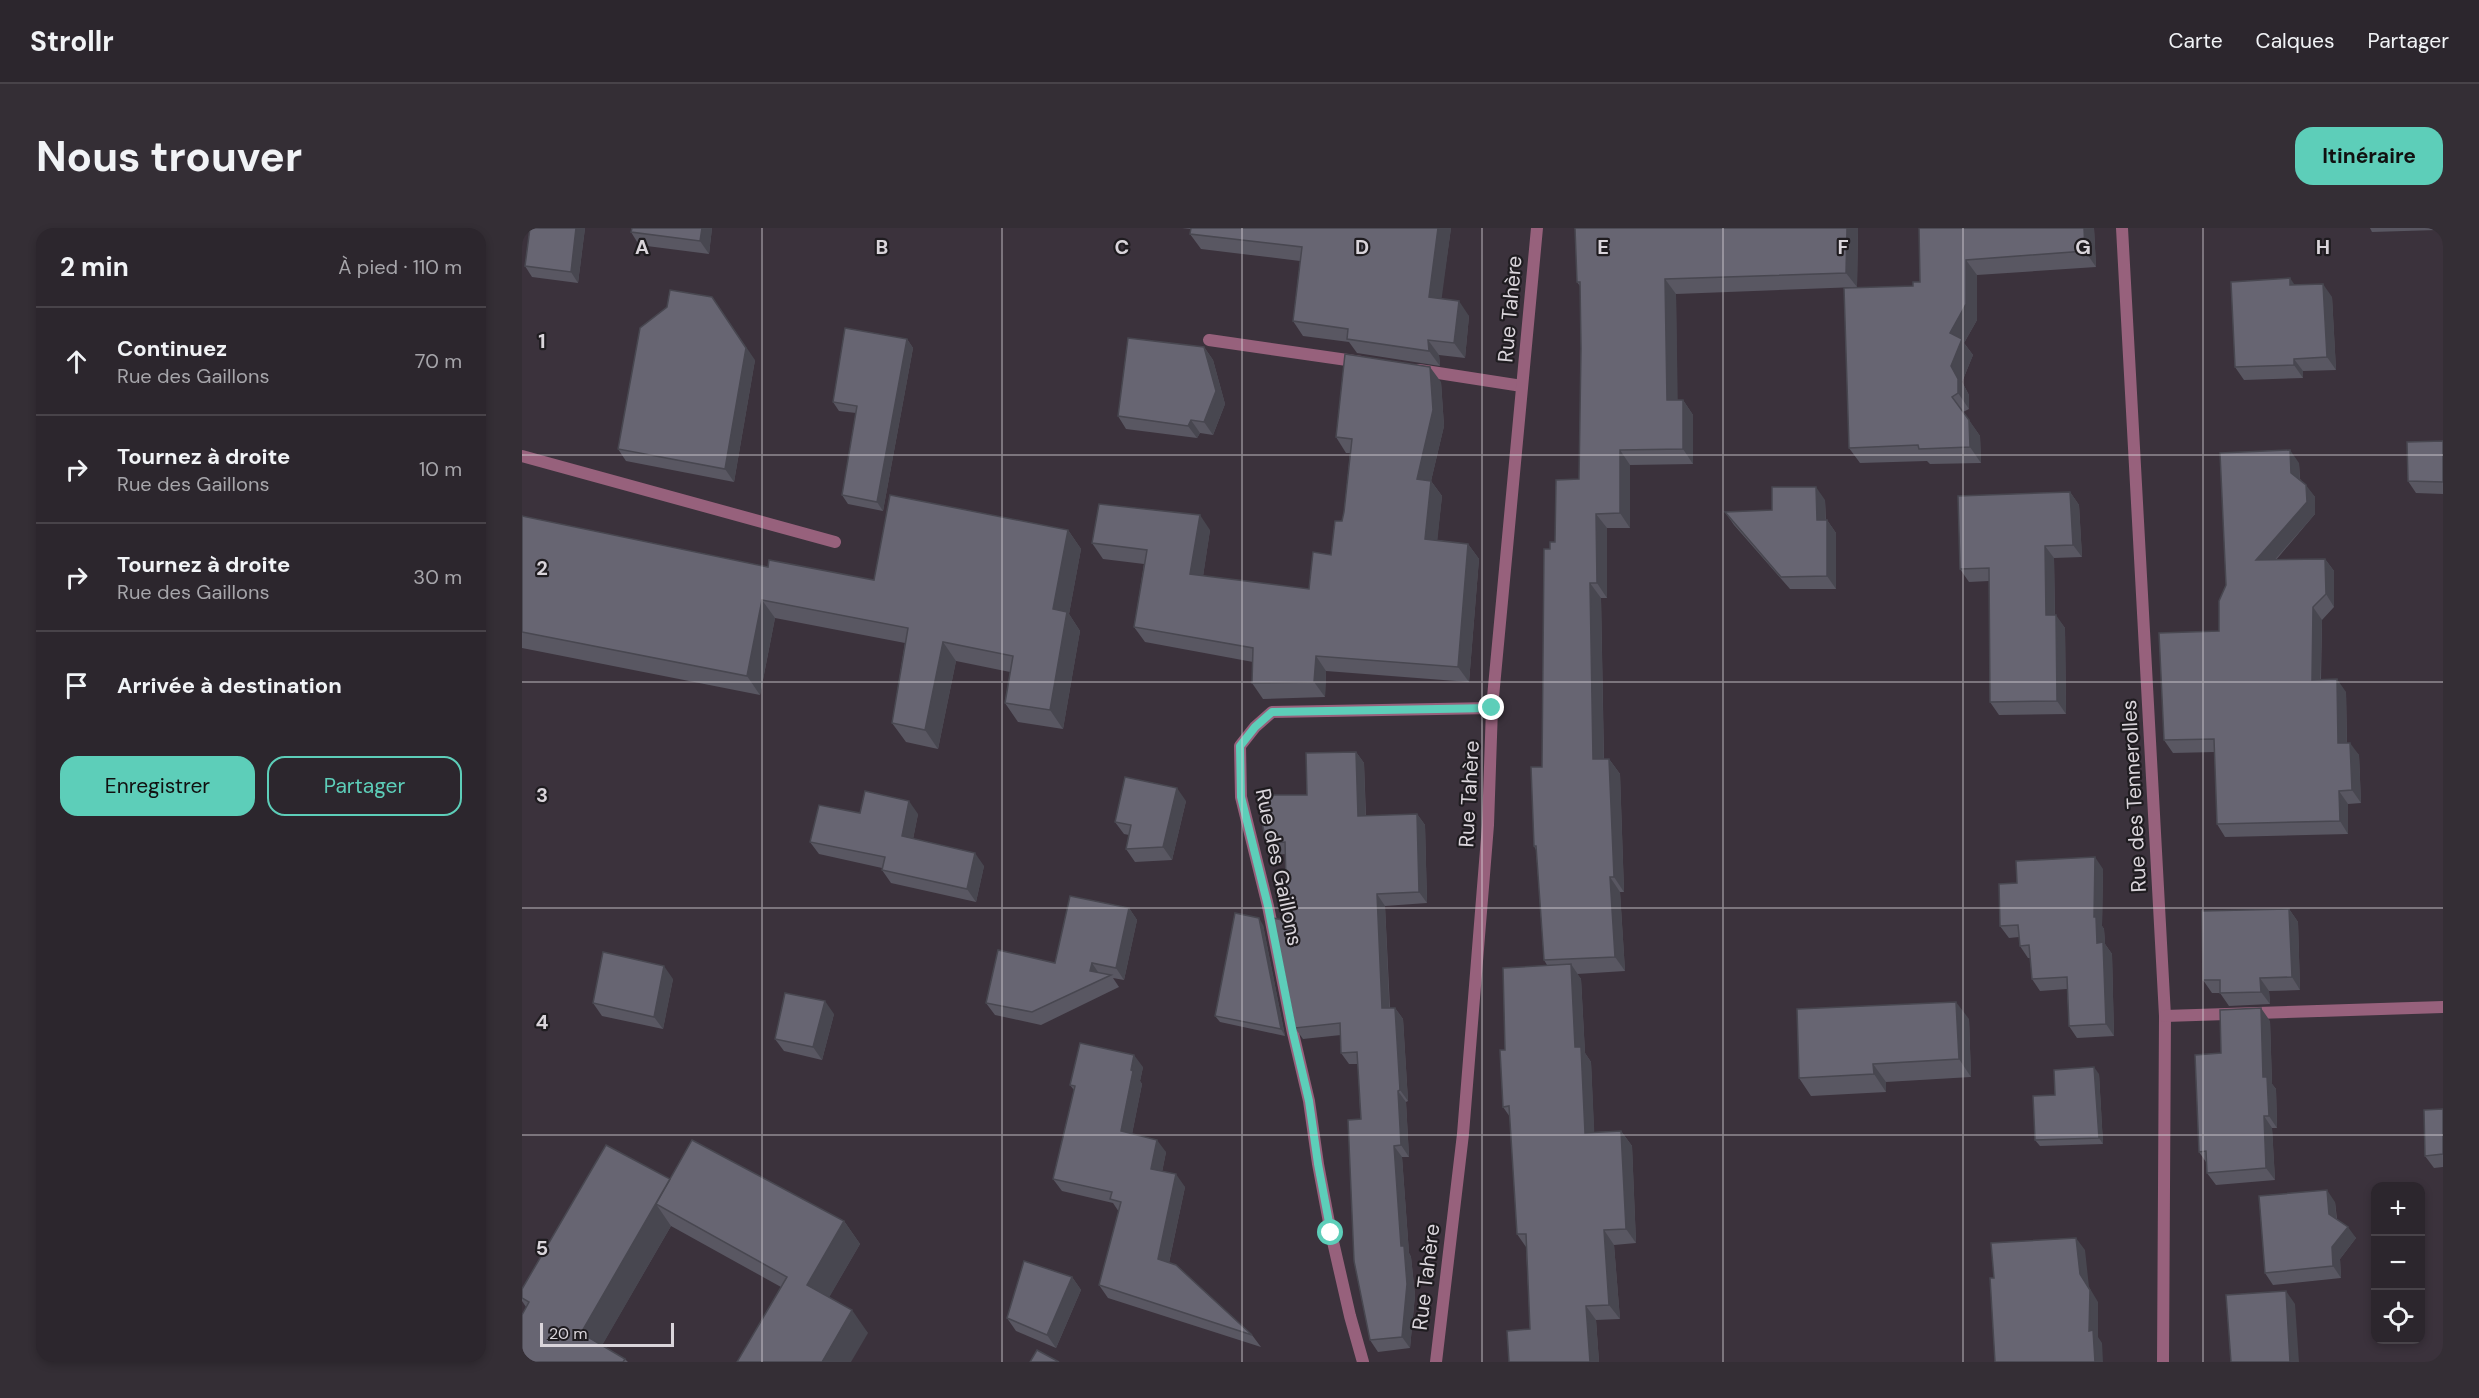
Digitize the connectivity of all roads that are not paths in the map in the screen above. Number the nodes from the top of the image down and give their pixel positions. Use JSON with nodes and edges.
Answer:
{"nodes":[{"id":1,"x":1537,"y":228,"type":"edge"},
{"id":2,"x":2122,"y":228,"type":"edge"},
{"id":3,"x":1209,"y":340,"type":"dead end"},
{"id":4,"x":1371,"y":363,"type":"edge"},
{"id":5,"x":1406,"y":369,"type":"edge"},
{"id":6,"x":1522,"y":386,"type":"junction"},
{"id":7,"x":522,"y":456,"type":"edge"},
{"id":8,"x":835,"y":542,"type":"dead end"},
{"id":9,"x":1492,"y":708,"type":"junction"},
{"id":10,"x":2443,"y":1007,"type":"edge"},
{"id":11,"x":2165,"y":1016,"type":"junction"},
{"id":12,"x":1363,"y":1362,"type":"edge"},
{"id":13,"x":1436,"y":1362,"type":"edge"},
{"id":14,"x":2163,"y":1362,"type":"edge"}],
"edges":[{"from":1,"to":6,"type":"street","name":"Rue Tahère"},
{"from":2,"to":11,"type":"street","name":"Rue des Tennerolles"},
{"from":3,"to":4,"type":"street"},
{"from":5,"to":6,"type":"street"},
{"from":6,"to":9,"type":"street","name":"Rue Tahère"},
{"from":7,"to":8,"type":"street"},
{"from":9,"to":12,"type":"street","name":"Rue des Gaillons"},
{"from":9,"to":13,"type":"street","name":"Rue Tahère"},
{"from":10,"to":11,"type":"street"},
{"from":11,"to":14,"type":"street","name":"Rue des Tennerolles"}]}
